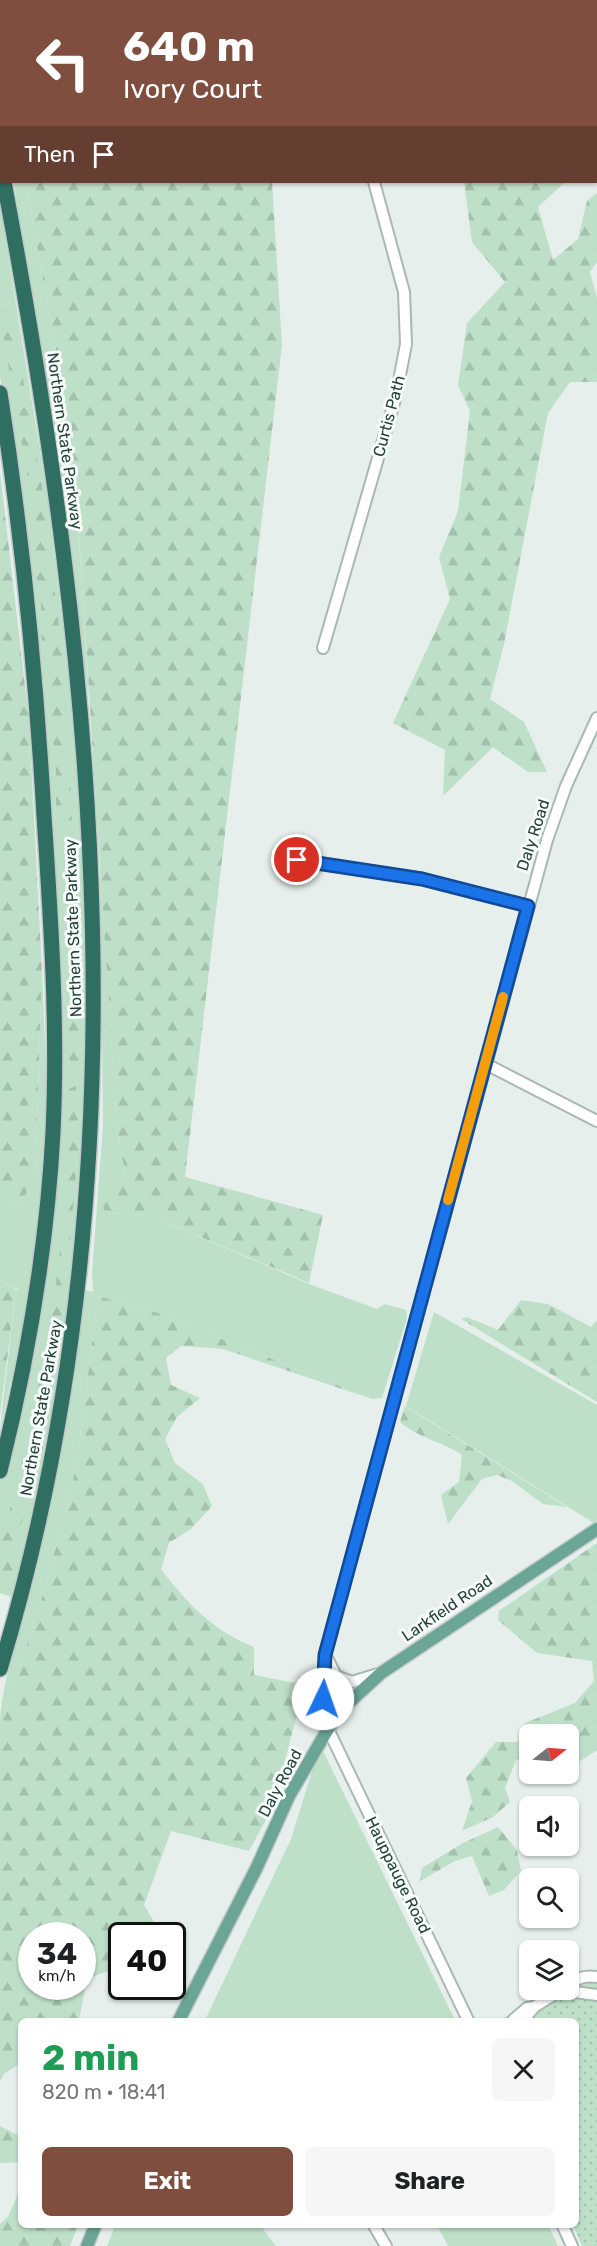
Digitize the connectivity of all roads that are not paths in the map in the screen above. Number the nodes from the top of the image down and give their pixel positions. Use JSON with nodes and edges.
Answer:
{"nodes":[{"id":1,"x":4,"y":183,"type":"edge"},
{"id":2,"x":374,"y":183,"type":"edge"},
{"id":3,"x":0,"y":393,"type":"edge"},
{"id":4,"x":323,"y":648,"type":"dead end"},
{"id":5,"x":597,"y":718,"type":"edge"},
{"id":6,"x":297,"y":860,"type":"dead end"},
{"id":7,"x":528,"y":906,"type":"junction"},
{"id":8,"x":486,"y":1064,"type":"junction"},
{"id":9,"x":597,"y":1122,"type":"edge"},
{"id":10,"x":0,"y":1471,"type":"edge"},
{"id":11,"x":597,"y":1529,"type":"edge"},
{"id":12,"x":325,"y":1655,"type":"junction"},
{"id":13,"x":0,"y":1669,"type":"edge"},
{"id":14,"x":381,"y":1673,"type":"junction"},
{"id":15,"x":328,"y":1729,"type":"junction"},
{"id":16,"x":597,"y":1977,"type":"edge"},
{"id":17,"x":579,"y":1978,"type":"edge"},
{"id":18,"x":579,"y":1992,"type":"edge"},
{"id":19,"x":597,"y":1995,"type":"edge"},
{"id":20,"x":545,"y":2000,"type":"edge"},
{"id":21,"x":534,"y":2007,"type":"junction"},
{"id":22,"x":180,"y":2018,"type":"edge"},
{"id":23,"x":467,"y":2018,"type":"edge"},
{"id":24,"x":515,"y":2018,"type":"edge"},
{"id":25,"x":526,"y":2018,"type":"edge"},
{"id":26,"x":94,"y":2228,"type":"edge"},
{"id":27,"x":375,"y":2228,"type":"edge"},
{"id":28,"x":564,"y":2228,"type":"edge"},
{"id":29,"x":87,"y":2246,"type":"edge"},
{"id":30,"x":386,"y":2246,"type":"edge"},
{"id":31,"x":572,"y":2246,"type":"edge"}],
"edges":[{"from":1,"to":13,"type":"highway","name":"Northern State Parkway"},
{"from":2,"to":4,"type":"street","name":"Curtis Path"},
{"from":3,"to":10,"type":"highway","name":"Northern State Parkway"},
{"from":5,"to":7,"type":"street","name":"Daly Road"},
{"from":6,"to":7,"type":"street"},
{"from":7,"to":8,"type":"street","name":"Daly Road"},
{"from":8,"to":9,"type":"street"},
{"from":8,"to":12,"type":"street","name":"Daly Road"},
{"from":11,"to":14,"type":"main road","name":"Larkfield Road"},
{"from":12,"to":14,"type":"street"},
{"from":12,"to":15,"type":"street","name":"Daly Road"},
{"from":14,"to":15,"type":"main road","name":"Larkfield Road"},
{"from":15,"to":22,"type":"main road","name":"Daly Road"},
{"from":15,"to":23,"type":"street","name":"Hauppauge Road"},
{"from":16,"to":17,"type":"street"},
{"from":18,"to":19,"type":"street"},
{"from":20,"to":21,"type":"street"},
{"from":21,"to":24,"type":"street"},
{"from":21,"to":25,"type":"street"},
{"from":26,"to":29,"type":"main road"},
{"from":27,"to":30,"type":"street"},
{"from":28,"to":31,"type":"street"}]}
